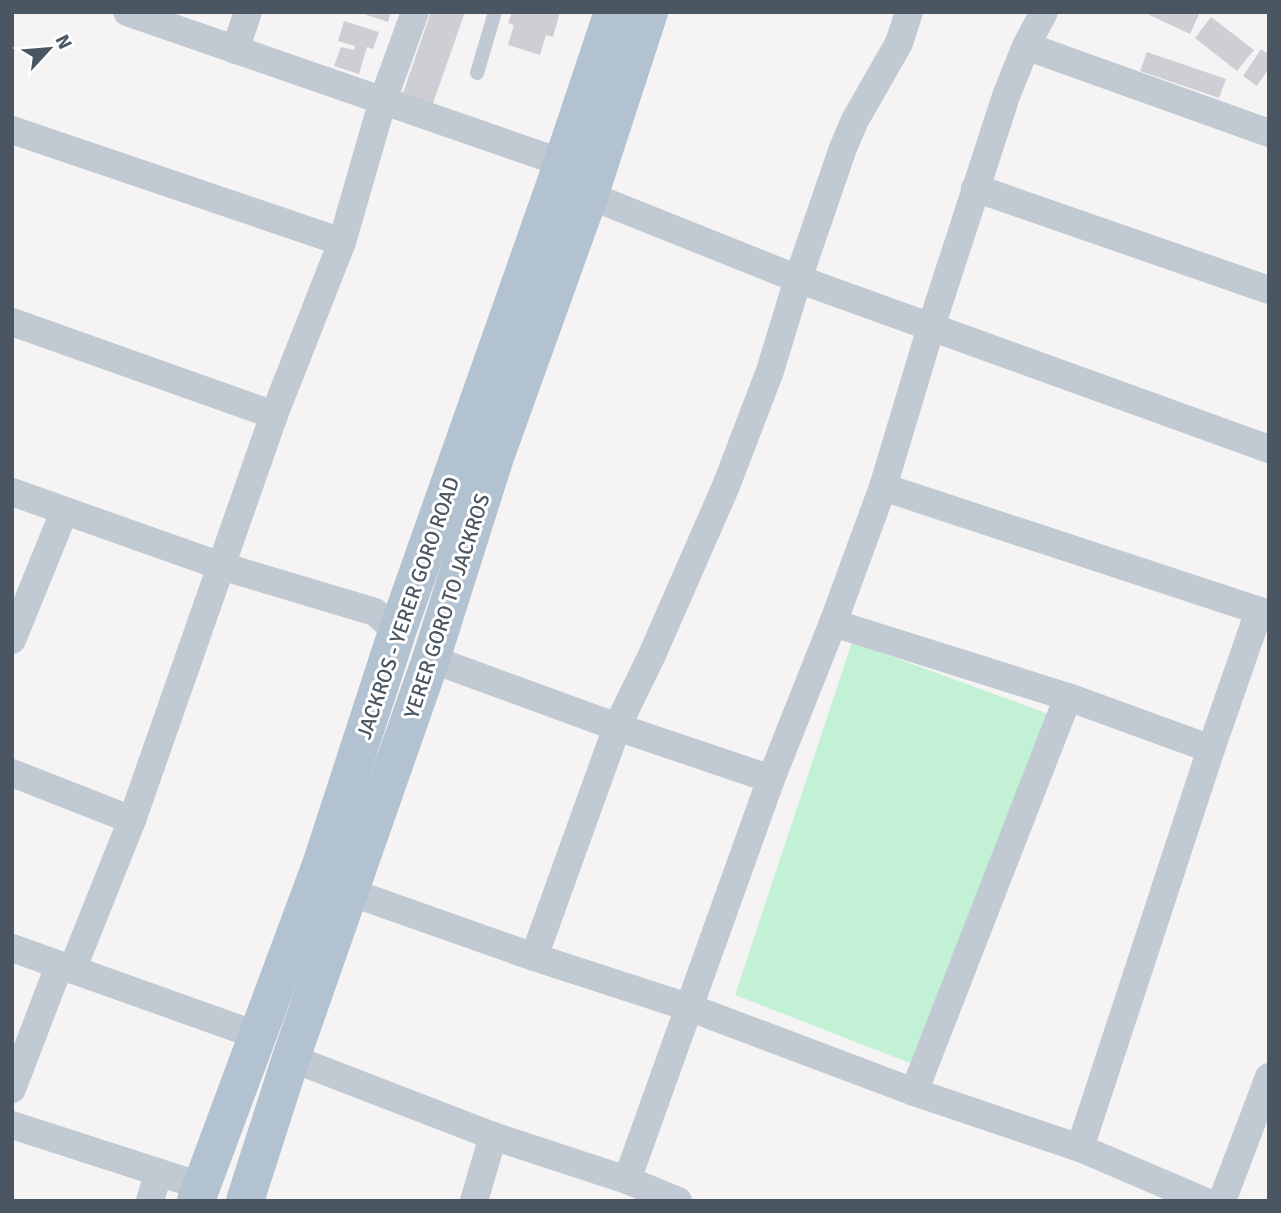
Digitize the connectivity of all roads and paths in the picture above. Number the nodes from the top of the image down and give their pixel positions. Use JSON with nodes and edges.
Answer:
{"nodes":[{"id":1,"x":127,"y":12,"type":"edge"},
{"id":2,"x":248,"y":12,"type":"edge"},
{"id":3,"x":415,"y":12,"type":"edge"},
{"id":4,"x":495,"y":12,"type":"edge"},
{"id":5,"x":613,"y":12,"type":"edge"},
{"id":6,"x":649,"y":12,"type":"edge"},
{"id":7,"x":909,"y":12,"type":"edge"},
{"id":8,"x":1044,"y":12,"type":"edge"},
{"id":9,"x":1026,"y":46,"type":"junction"},
{"id":10,"x":235,"y":50,"type":"junction"},
{"id":11,"x":477,"y":73,"type":"dead end"},
{"id":12,"x":383,"y":100,"type":"junction"},
{"id":13,"x":12,"y":130,"type":"edge"},
{"id":14,"x":1269,"y":133,"type":"edge"},
{"id":15,"x":569,"y":180,"type":"junction"},
{"id":16,"x":975,"y":188,"type":"junction"},
{"id":17,"x":342,"y":242,"type":"junction"},
{"id":18,"x":798,"y":279,"type":"junction"},
{"id":19,"x":1269,"y":290,"type":"edge"},
{"id":20,"x":12,"y":322,"type":"edge"},
{"id":21,"x":931,"y":327,"type":"junction"},
{"id":22,"x":274,"y":415,"type":"junction"},
{"id":23,"x":1269,"y":449,"type":"edge"},
{"id":24,"x":883,"y":487,"type":"junction"},
{"id":25,"x":12,"y":492,"type":"edge"},
{"id":26,"x":64,"y":512,"type":"junction"},
{"id":27,"x":221,"y":566,"type":"junction"},
{"id":28,"x":1264,"y":612,"type":"edge"},
{"id":29,"x":833,"y":623,"type":"junction"},
{"id":30,"x":397,"y":632,"type":"junction"},
{"id":31,"x":12,"y":640,"type":"edge"},
{"id":32,"x":431,"y":659,"type":"junction"},
{"id":33,"x":1068,"y":697,"type":"junction"},
{"id":34,"x":617,"y":727,"type":"junction"},
{"id":35,"x":1211,"y":749,"type":"junction"},
{"id":36,"x":12,"y":773,"type":"edge"},
{"id":37,"x":771,"y":779,"type":"junction"},
{"id":38,"x":132,"y":820,"type":"junction"},
{"id":39,"x":350,"y":892,"type":"junction"},
{"id":40,"x":12,"y":948,"type":"edge"},
{"id":41,"x":534,"y":957,"type":"junction"},
{"id":42,"x":66,"y":968,"type":"junction"},
{"id":43,"x":688,"y":1007,"type":"junction"},
{"id":44,"x":258,"y":1036,"type":"junction"},
{"id":45,"x":291,"y":1058,"type":"junction"},
{"id":46,"x":1269,"y":1077,"type":"edge"},
{"id":47,"x":12,"y":1089,"type":"edge"},
{"id":48,"x":914,"y":1093,"type":"junction"},
{"id":49,"x":12,"y":1125,"type":"edge"},
{"id":50,"x":493,"y":1136,"type":"junction"},
{"id":51,"x":1080,"y":1148,"type":"junction"},
{"id":52,"x":158,"y":1174,"type":"junction"},
{"id":53,"x":627,"y":1180,"type":"junction"},
{"id":54,"x":198,"y":1193,"type":"edge"},
{"id":55,"x":670,"y":1199,"type":"edge"},
{"id":56,"x":150,"y":1201,"type":"edge"},
{"id":57,"x":244,"y":1201,"type":"edge"},
{"id":58,"x":474,"y":1201,"type":"edge"},
{"id":59,"x":1204,"y":1201,"type":"edge"},
{"id":60,"x":1222,"y":1201,"type":"edge"}],
"edges":[{"from":1,"to":10,"type":"street"},
{"from":2,"to":10,"type":"street"},
{"from":3,"to":12,"type":"street"},
{"from":4,"to":11,"type":"lane"},
{"from":5,"to":15,"type":"main road","name":"JACKROS - YERER GORO ROAD"},
{"from":6,"to":15,"type":"main road","name":"YERER GORO TO JACKROS"},
{"from":7,"to":18,"type":"street"},
{"from":8,"to":9,"type":"street"},
{"from":9,"to":14,"type":"street"},
{"from":9,"to":16,"type":"street"},
{"from":10,"to":12,"type":"street"},
{"from":12,"to":15,"type":"street"},
{"from":12,"to":17,"type":"street"},
{"from":13,"to":17,"type":"street"},
{"from":15,"to":18,"type":"street"},
{"from":15,"to":30,"type":"main road","name":"JACKROS - YERER GORO ROAD"},
{"from":15,"to":32,"type":"main road","name":"YERER GORO TO JACKROS"},
{"from":16,"to":19,"type":"street"},
{"from":16,"to":21,"type":"street"},
{"from":17,"to":22,"type":"street"},
{"from":18,"to":21,"type":"street"},
{"from":18,"to":34,"type":"street"},
{"from":20,"to":22,"type":"street"},
{"from":21,"to":23,"type":"street"},
{"from":21,"to":24,"type":"street"},
{"from":22,"to":27,"type":"street"},
{"from":24,"to":28,"type":"street"},
{"from":24,"to":29,"type":"street"},
{"from":25,"to":26,"type":"street"},
{"from":26,"to":27,"type":"street"},
{"from":26,"to":31,"type":"street"},
{"from":27,"to":30,"type":"street"},
{"from":27,"to":38,"type":"street"},
{"from":28,"to":35,"type":"street"},
{"from":29,"to":33,"type":"street"},
{"from":29,"to":37,"type":"street"},
{"from":30,"to":44,"type":"main road","name":"JACKROS - YERER GORO ROAD"},
{"from":32,"to":34,"type":"street"},
{"from":32,"to":39,"type":"main road","name":"YERER GORO TO JACKROS"},
{"from":33,"to":35,"type":"street"},
{"from":33,"to":48,"type":"street"},
{"from":34,"to":37,"type":"street"},
{"from":34,"to":41,"type":"street"},
{"from":35,"to":51,"type":"street"},
{"from":36,"to":38,"type":"street"},
{"from":37,"to":43,"type":"street"},
{"from":38,"to":42,"type":"street"},
{"from":39,"to":41,"type":"street"},
{"from":39,"to":45,"type":"main road","name":"YERER GORO TO JACKROS"},
{"from":40,"to":42,"type":"street"},
{"from":41,"to":43,"type":"street"},
{"from":42,"to":44,"type":"street"},
{"from":42,"to":47,"type":"street"},
{"from":43,"to":48,"type":"street"},
{"from":43,"to":53,"type":"street"},
{"from":44,"to":54,"type":"main road","name":"JACKROS - YERER GORO ROAD"},
{"from":45,"to":50,"type":"street"},
{"from":45,"to":57,"type":"main road","name":"YERER GORO TO JACKROS"},
{"from":46,"to":60,"type":"street"},
{"from":48,"to":51,"type":"street"},
{"from":49,"to":52,"type":"street"},
{"from":50,"to":53,"type":"street"},
{"from":50,"to":58,"type":"street"},
{"from":51,"to":59,"type":"street"},
{"from":52,"to":54,"type":"street"},
{"from":52,"to":56,"type":"street"},
{"from":53,"to":55,"type":"street"}]}
